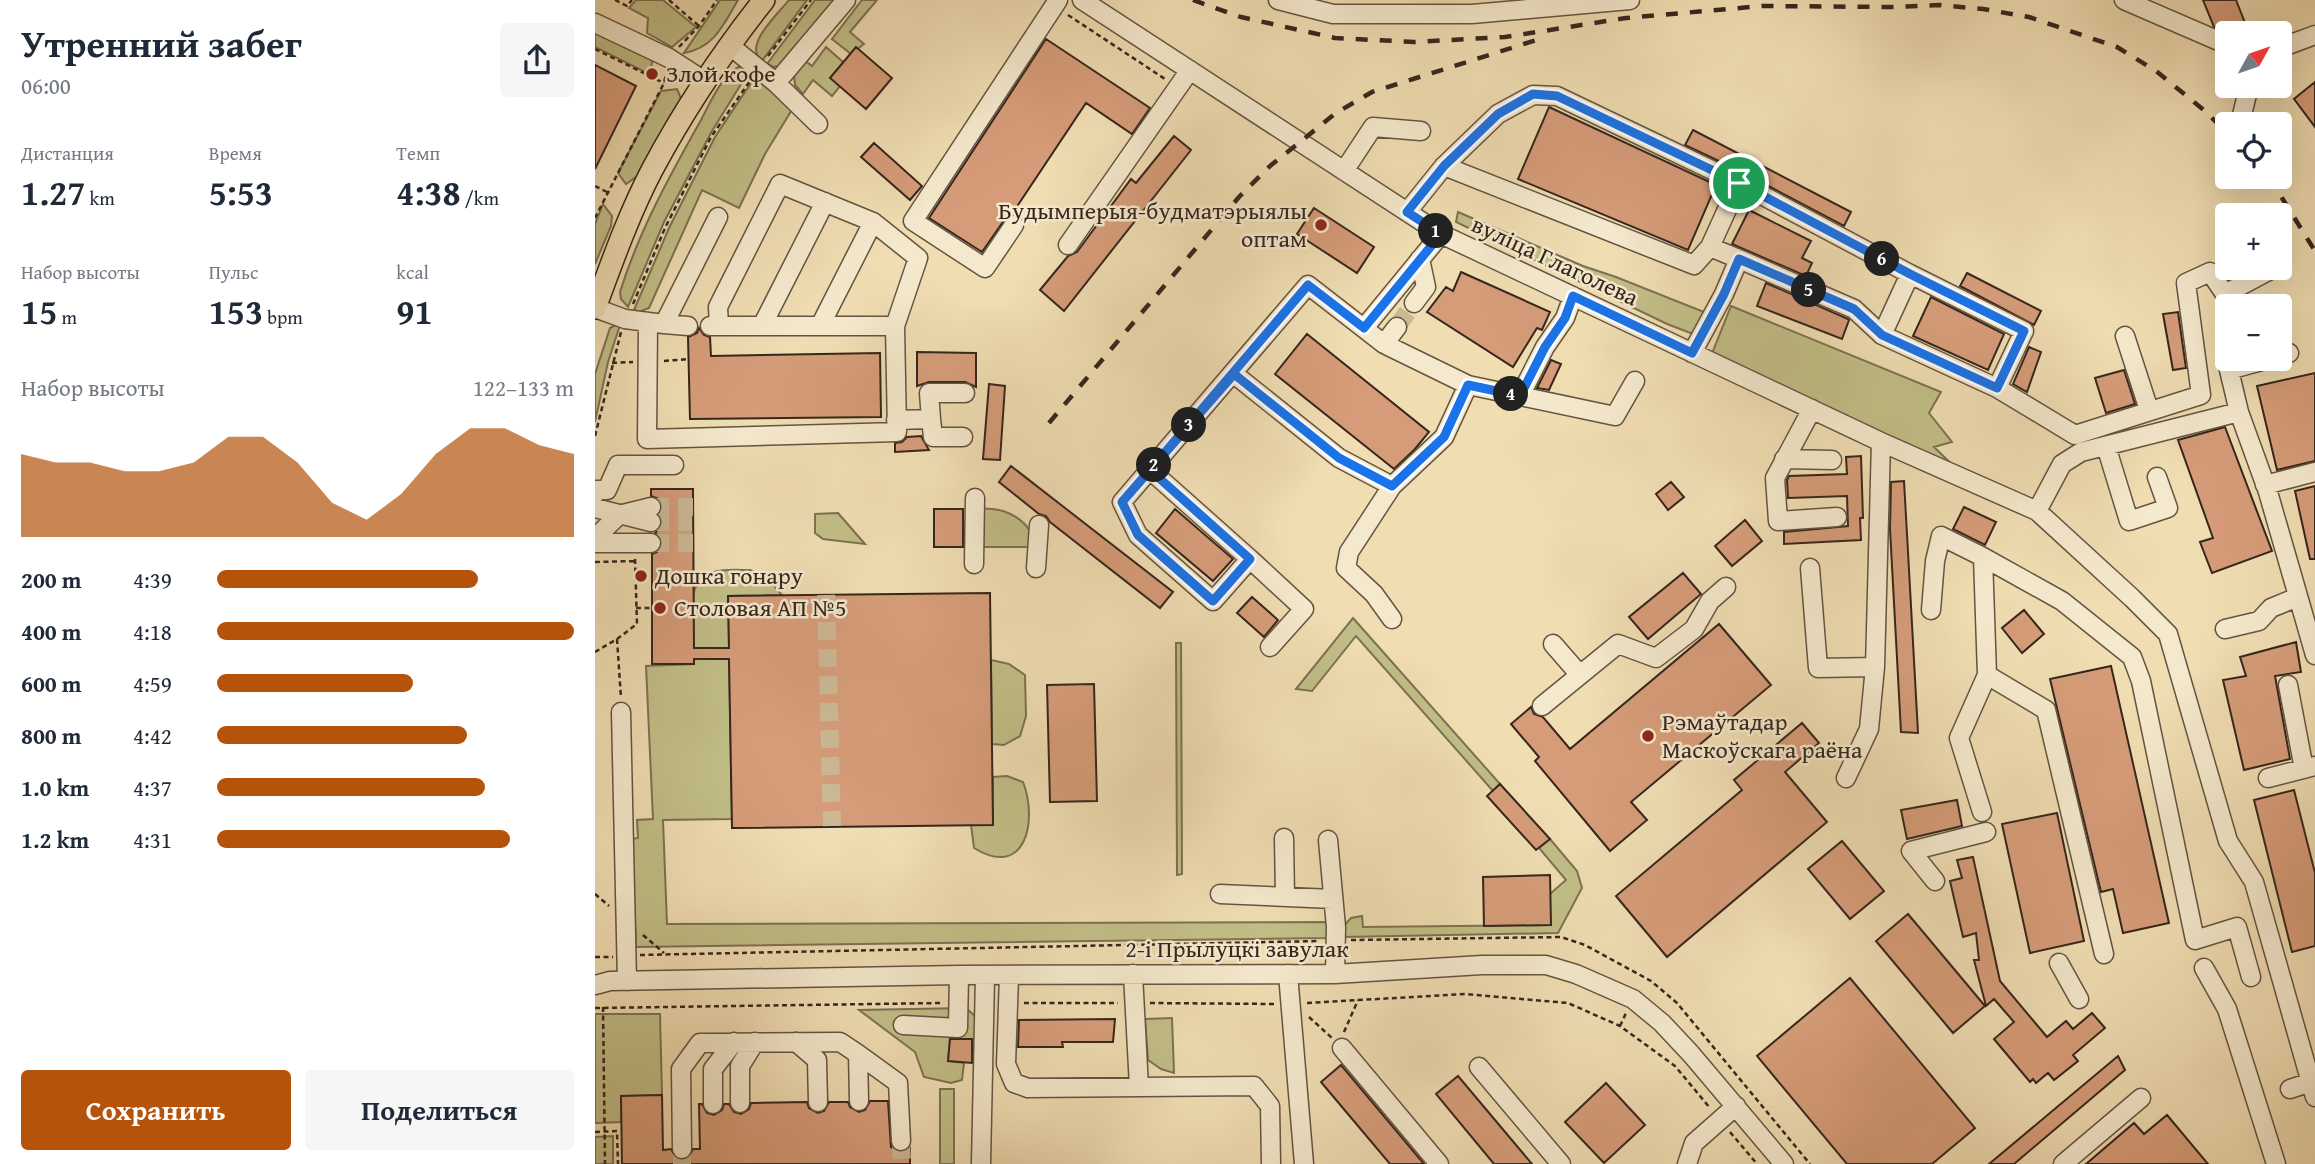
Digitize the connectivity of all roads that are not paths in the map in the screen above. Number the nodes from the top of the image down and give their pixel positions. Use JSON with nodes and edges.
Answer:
{"nodes":[{"id":1,"x":764,"y":0,"type":"edge"},
{"id":2,"x":846,"y":0,"type":"edge"},
{"id":3,"x":1082,"y":0,"type":"edge"},
{"id":4,"x":1278,"y":0,"type":"edge"},
{"id":5,"x":1630,"y":0,"type":"edge"},
{"id":6,"x":2124,"y":0,"type":"edge"},
{"id":7,"x":1056,"y":3,"type":"edge"},
{"id":8,"x":1541,"y":4,"type":"edge"},
{"id":9,"x":595,"y":23,"type":"edge"},
{"id":10,"x":2315,"y":35,"type":"edge"},
{"id":11,"x":2215,"y":39,"type":"edge"},
{"id":12,"x":2293,"y":43,"type":"edge"},
{"id":13,"x":729,"y":45,"type":"junction"},
{"id":14,"x":1190,"y":70,"type":"junction"},
{"id":15,"x":706,"y":82,"type":"junction"},
{"id":16,"x":776,"y":83,"type":"junction"},
{"id":17,"x":818,"y":124,"type":"dead end"},
{"id":18,"x":1421,"y":131,"type":"dead end"},
{"id":19,"x":1444,"y":166,"type":"junction"},
{"id":20,"x":1344,"y":171,"type":"junction"},
{"id":21,"x":1739,"y":183,"type":"junction"},
{"id":22,"x":825,"y":202,"type":"junction"},
{"id":23,"x":1407,"y":212,"type":"junction"},
{"id":24,"x":718,"y":217,"type":"dead end"},
{"id":25,"x":873,"y":222,"type":"junction"},
{"id":26,"x":1014,"y":225,"type":"dead end"},
{"id":27,"x":1441,"y":234,"type":"junction"},
{"id":28,"x":1068,"y":245,"type":"dead end"},
{"id":29,"x":1710,"y":247,"type":"junction"},
{"id":30,"x":1420,"y":259,"type":"junction"},
{"id":31,"x":1739,"y":259,"type":"junction"},
{"id":32,"x":1910,"y":274,"type":"junction"},
{"id":33,"x":2215,"y":279,"type":"edge"},
{"id":34,"x":2215,"y":280,"type":"edge"},
{"id":35,"x":2251,"y":280,"type":"edge"},
{"id":36,"x":1573,"y":296,"type":"junction"},
{"id":37,"x":1414,"y":303,"type":"tunnel mouth"},
{"id":38,"x":595,"y":308,"type":"edge"},
{"id":39,"x":656,"y":323,"type":"junction"},
{"id":40,"x":688,"y":326,"type":"dead end"},
{"id":41,"x":762,"y":326,"type":"junction"},
{"id":42,"x":820,"y":326,"type":"junction"},
{"id":43,"x":895,"y":326,"type":"junction"},
{"id":44,"x":1397,"y":327,"type":"tunnel mouth"},
{"id":45,"x":1364,"y":328,"type":"junction"},
{"id":46,"x":1882,"y":335,"type":"junction"},
{"id":47,"x":2125,"y":335,"type":"dead end"},
{"id":48,"x":1384,"y":344,"type":"junction"},
{"id":49,"x":1692,"y":353,"type":"junction"},
{"id":50,"x":2229,"y":371,"type":"edge"},
{"id":51,"x":1234,"y":374,"type":"junction"},
{"id":52,"x":1635,"y":381,"type":"dead end"},
{"id":53,"x":1468,"y":385,"type":"junction"},
{"id":54,"x":1997,"y":388,"type":"junction"},
{"id":55,"x":965,"y":393,"type":"dead end"},
{"id":56,"x":1520,"y":396,"type":"junction"},
{"id":57,"x":1812,"y":409,"type":"junction"},
{"id":58,"x":2149,"y":410,"type":"junction"},
{"id":59,"x":2239,"y":412,"type":"junction"},
{"id":60,"x":931,"y":419,"type":"junction"},
{"id":61,"x":897,"y":420,"type":"junction"},
{"id":62,"x":963,"y":437,"type":"dead end"},
{"id":63,"x":1881,"y":442,"type":"junction"},
{"id":64,"x":2106,"y":446,"type":"junction"},
{"id":65,"x":1784,"y":459,"type":"junction"},
{"id":66,"x":1832,"y":460,"type":"dead end"},
{"id":67,"x":674,"y":465,"type":"dead end"},
{"id":68,"x":1150,"y":470,"type":"junction"},
{"id":69,"x":2315,"y":471,"type":"edge"},
{"id":70,"x":2157,"y":477,"type":"dead end"},
{"id":71,"x":2265,"y":485,"type":"junction"},
{"id":72,"x":1392,"y":486,"type":"junction"},
{"id":73,"x":595,"y":494,"type":"edge"},
{"id":74,"x":975,"y":498,"type":"dead end"},
{"id":75,"x":595,"y":508,"type":"edge"},
{"id":76,"x":2037,"y":511,"type":"junction"},
{"id":77,"x":619,"y":514,"type":"junction"},
{"id":78,"x":1837,"y":517,"type":"dead end"},
{"id":79,"x":1039,"y":525,"type":"dead end"},
{"id":80,"x":595,"y":540,"type":"edge"},
{"id":81,"x":1983,"y":557,"type":"junction"},
{"id":82,"x":1250,"y":559,"type":"junction"},
{"id":83,"x":974,"y":564,"type":"dead end"},
{"id":84,"x":1036,"y":568,"type":"dead end"},
{"id":85,"x":1810,"y":568,"type":"dead end"},
{"id":86,"x":1726,"y":587,"type":"dead end"},
{"id":87,"x":2298,"y":597,"type":"junction"},
{"id":88,"x":1931,"y":610,"type":"dead end"},
{"id":89,"x":1392,"y":619,"type":"dead end"},
{"id":90,"x":2225,"y":629,"type":"dead end"},
{"id":91,"x":1553,"y":644,"type":"dead end"},
{"id":92,"x":1270,"y":648,"type":"dead end"},
{"id":93,"x":2315,"y":655,"type":"edge"},
{"id":94,"x":1875,"y":667,"type":"junction"},
{"id":95,"x":1580,"y":675,"type":"junction"},
{"id":96,"x":1987,"y":675,"type":"junction"},
{"id":97,"x":2288,"y":685,"type":"dead end"},
{"id":98,"x":1542,"y":706,"type":"dead end"},
{"id":99,"x":621,"y":712,"type":"road end"},
{"id":100,"x":2309,"y":767,"type":"edge"},
{"id":101,"x":1846,"y":778,"type":"dead end"},
{"id":102,"x":2268,"y":778,"type":"dead end"},
{"id":103,"x":1982,"y":812,"type":"dead end"},
{"id":104,"x":1986,"y":832,"type":"dead end"},
{"id":105,"x":1284,"y":838,"type":"dead end"},
{"id":106,"x":1328,"y":840,"type":"dead end"},
{"id":107,"x":1935,"y":881,"type":"dead end"},
{"id":108,"x":1220,"y":894,"type":"dead end"},
{"id":109,"x":1285,"y":897,"type":"junction"},
{"id":110,"x":1333,"y":899,"type":"junction"},
{"id":111,"x":2104,"y":954,"type":"dead end"},
{"id":112,"x":2059,"y":962,"type":"dead end"},
{"id":113,"x":2204,"y":968,"type":"dead end"},
{"id":114,"x":1133,"y":974,"type":"junction"},
{"id":115,"x":1287,"y":974,"type":"junction"},
{"id":116,"x":1335,"y":974,"type":"junction"},
{"id":117,"x":959,"y":975,"type":"junction"},
{"id":118,"x":985,"y":975,"type":"junction"},
{"id":119,"x":1009,"y":976,"type":"junction"},
{"id":120,"x":2251,"y":977,"type":"dead end"},
{"id":121,"x":607,"y":981,"type":"edge"},
{"id":122,"x":2079,"y":999,"type":"dead end"},
{"id":123,"x":903,"y":1025,"type":"dead end"},
{"id":124,"x":734,"y":1042,"type":"junction"},
{"id":125,"x":755,"y":1042,"type":"junction"},
{"id":126,"x":796,"y":1042,"type":"junction"},
{"id":127,"x":1340,"y":1046,"type":"road end"},
{"id":128,"x":858,"y":1054,"type":"junction"},
{"id":129,"x":1479,"y":1067,"type":"dead end"},
{"id":130,"x":1139,"y":1087,"type":"junction"},
{"id":131,"x":2290,"y":1088,"type":"dead end"},
{"id":132,"x":2313,"y":1090,"type":"edge"},
{"id":133,"x":2141,"y":1098,"type":"dead end"},
{"id":134,"x":859,"y":1101,"type":"dead end"},
{"id":135,"x":818,"y":1102,"type":"dead end"},
{"id":136,"x":740,"y":1103,"type":"dead end"},
{"id":137,"x":713,"y":1104,"type":"dead end"},
{"id":138,"x":1736,"y":1106,"type":"junction"},
{"id":139,"x":901,"y":1141,"type":"tunnel mouth"},
{"id":140,"x":682,"y":1149,"type":"tunnel mouth"},
{"id":141,"x":981,"y":1164,"type":"edge"},
{"id":142,"x":1271,"y":1164,"type":"edge"},
{"id":143,"x":1304,"y":1164,"type":"edge"},
{"id":144,"x":1439,"y":1164,"type":"edge"},
{"id":145,"x":1561,"y":1164,"type":"edge"},
{"id":146,"x":1687,"y":1164,"type":"edge"},
{"id":147,"x":1784,"y":1164,"type":"edge"},
{"id":148,"x":2063,"y":1164,"type":"edge"},
{"id":149,"x":2276,"y":1164,"type":"edge"}],
"edges":[{"from":1,"to":13,"type":"main road"},
{"from":2,"to":16,"type":"street"},
{"from":3,"to":14,"type":"street","name":"вуліца Глаголева"},
{"from":4,"to":8,"type":"street"},
{"from":5,"to":8,"type":"street"},
{"from":6,"to":11,"type":"street"},
{"from":7,"to":26,"type":"street"},
{"from":9,"to":15,"type":"street"},
{"from":10,"to":12,"type":"street"},
{"from":13,"to":15,"type":"main road"},
{"from":13,"to":16,"type":"street"},
{"from":14,"to":20,"type":"street","name":"вуліца Глаголева"},
{"from":14,"to":28,"type":"street"},
{"from":15,"to":38,"type":"main road"},
{"from":16,"to":17,"type":"street"},
{"from":18,"to":20,"type":"street"},
{"from":19,"to":21,"type":"street"},
{"from":19,"to":23,"type":"street"},
{"from":19,"to":29,"type":"street"},
{"from":20,"to":23,"type":"street","name":"вуліца Глаголева"},
{"from":21,"to":29,"type":"street"},
{"from":21,"to":32,"type":"street"},
{"from":22,"to":25,"type":"street"},
{"from":22,"to":41,"type":"street"},
{"from":22,"to":41,"type":"street"},
{"from":23,"to":27,"type":"street","name":"вуліца Глаголева"},
{"from":24,"to":39,"type":"street"},
{"from":25,"to":42,"type":"street"},
{"from":25,"to":43,"type":"street"},
{"from":27,"to":30,"type":"street"},
{"from":27,"to":36,"type":"street","name":"вуліца Глаголева"},
{"from":29,"to":31,"type":"street"},
{"from":30,"to":37,"type":"street"},
{"from":30,"to":45,"type":"street"},
{"from":31,"to":46,"type":"street"},
{"from":31,"to":49,"type":"street"},
{"from":32,"to":46,"type":"street"},
{"from":32,"to":54,"type":"street"},
{"from":33,"to":58,"type":"street"},
{"from":34,"to":35,"type":"street"},
{"from":36,"to":49,"type":"street","name":"вуліца Глаголева"},
{"from":36,"to":56,"type":"street"},
{"from":38,"to":39,"type":"street"},
{"from":39,"to":40,"type":"street"},
{"from":39,"to":61,"type":"street"},
{"from":41,"to":42,"type":"street"},
{"from":42,"to":43,"type":"street"},
{"from":43,"to":61,"type":"street"},
{"from":44,"to":48,"type":"street"},
{"from":45,"to":48,"type":"street"},
{"from":45,"to":51,"type":"street"},
{"from":46,"to":54,"type":"street"},
{"from":47,"to":58,"type":"street"},
{"from":48,"to":53,"type":"street"},
{"from":49,"to":57,"type":"street","name":"вуліца Глаголева"},
{"from":50,"to":59,"type":"street"},
{"from":51,"to":68,"type":"street"},
{"from":51,"to":72,"type":"street"},
{"from":52,"to":56,"type":"street"},
{"from":53,"to":56,"type":"street"},
{"from":53,"to":72,"type":"street"},
{"from":54,"to":58,"type":"street"},
{"from":55,"to":60,"type":"street"},
{"from":57,"to":63,"type":"street","name":"вуліца Глаголева"},
{"from":57,"to":65,"type":"street"},
{"from":59,"to":64,"type":"street"},
{"from":59,"to":71,"type":"street"},
{"from":60,"to":61,"type":"street"},
{"from":60,"to":62,"type":"street"},
{"from":63,"to":76,"type":"street","name":"вуліца Глаголева"},
{"from":63,"to":94,"type":"street"},
{"from":64,"to":70,"type":"street"},
{"from":64,"to":76,"type":"street"},
{"from":65,"to":66,"type":"street"},
{"from":65,"to":78,"type":"street"},
{"from":67,"to":73,"type":"street"},
{"from":68,"to":82,"type":"street"},
{"from":68,"to":82,"type":"street"},
{"from":69,"to":71,"type":"street"},
{"from":71,"to":87,"type":"street"},
{"from":72,"to":89,"type":"street"},
{"from":74,"to":83,"type":"street"},
{"from":75,"to":77,"type":"street"},
{"from":76,"to":132,"type":"street","name":"вуліца Глаголева"},
{"from":77,"to":80,"type":"street"},
{"from":77,"to":80,"type":"street"},
{"from":79,"to":84,"type":"street"},
{"from":81,"to":88,"type":"street"},
{"from":81,"to":96,"type":"street"},
{"from":81,"to":120,"type":"street"},
{"from":82,"to":92,"type":"street"},
{"from":85,"to":94,"type":"street"},
{"from":86,"to":95,"type":"street"},
{"from":87,"to":90,"type":"street"},
{"from":87,"to":93,"type":"street"},
{"from":91,"to":95,"type":"street"},
{"from":94,"to":101,"type":"street"},
{"from":95,"to":98,"type":"street"},
{"from":96,"to":103,"type":"street"},
{"from":96,"to":111,"type":"street"},
{"from":97,"to":100,"type":"street"},
{"from":99,"to":121,"type":"street"},
{"from":100,"to":102,"type":"street"},
{"from":104,"to":107,"type":"street"},
{"from":105,"to":109,"type":"street"},
{"from":106,"to":110,"type":"street"},
{"from":108,"to":109,"type":"street"},
{"from":109,"to":110,"type":"street"},
{"from":110,"to":116,"type":"street"},
{"from":112,"to":122,"type":"street"},
{"from":113,"to":149,"type":"street"},
{"from":114,"to":115,"type":"street","name":"2-і Прылуцкі завулак"},
{"from":114,"to":119,"type":"street","name":"2-і Прылуцкі завулак"},
{"from":114,"to":130,"type":"street"},
{"from":115,"to":116,"type":"street","name":"2-і Прылуцкі завулак"},
{"from":115,"to":143,"type":"street"},
{"from":116,"to":138,"type":"street","name":"2-і Прылуцкі завулак"},
{"from":117,"to":118,"type":"street","name":"2-і Прылуцкі завулак"},
{"from":117,"to":121,"type":"street","name":"2-і Прылуцкі завулак"},
{"from":117,"to":123,"type":"street"},
{"from":118,"to":119,"type":"street","name":"2-і Прылуцкі завулак"},
{"from":118,"to":141,"type":"street"},
{"from":119,"to":130,"type":"street"},
{"from":124,"to":125,"type":"street"},
{"from":124,"to":137,"type":"street"},
{"from":124,"to":140,"type":"street"},
{"from":125,"to":126,"type":"street"},
{"from":125,"to":136,"type":"street"},
{"from":126,"to":128,"type":"street"},
{"from":126,"to":135,"type":"street"},
{"from":127,"to":144,"type":"street"},
{"from":128,"to":134,"type":"street"},
{"from":128,"to":139,"type":"street"},
{"from":129,"to":145,"type":"street"},
{"from":130,"to":142,"type":"street"},
{"from":131,"to":132,"type":"street"},
{"from":133,"to":148,"type":"street"},
{"from":138,"to":146,"type":"street"},
{"from":138,"to":147,"type":"street","name":"2-і Прылуцкі завулак"}]}
